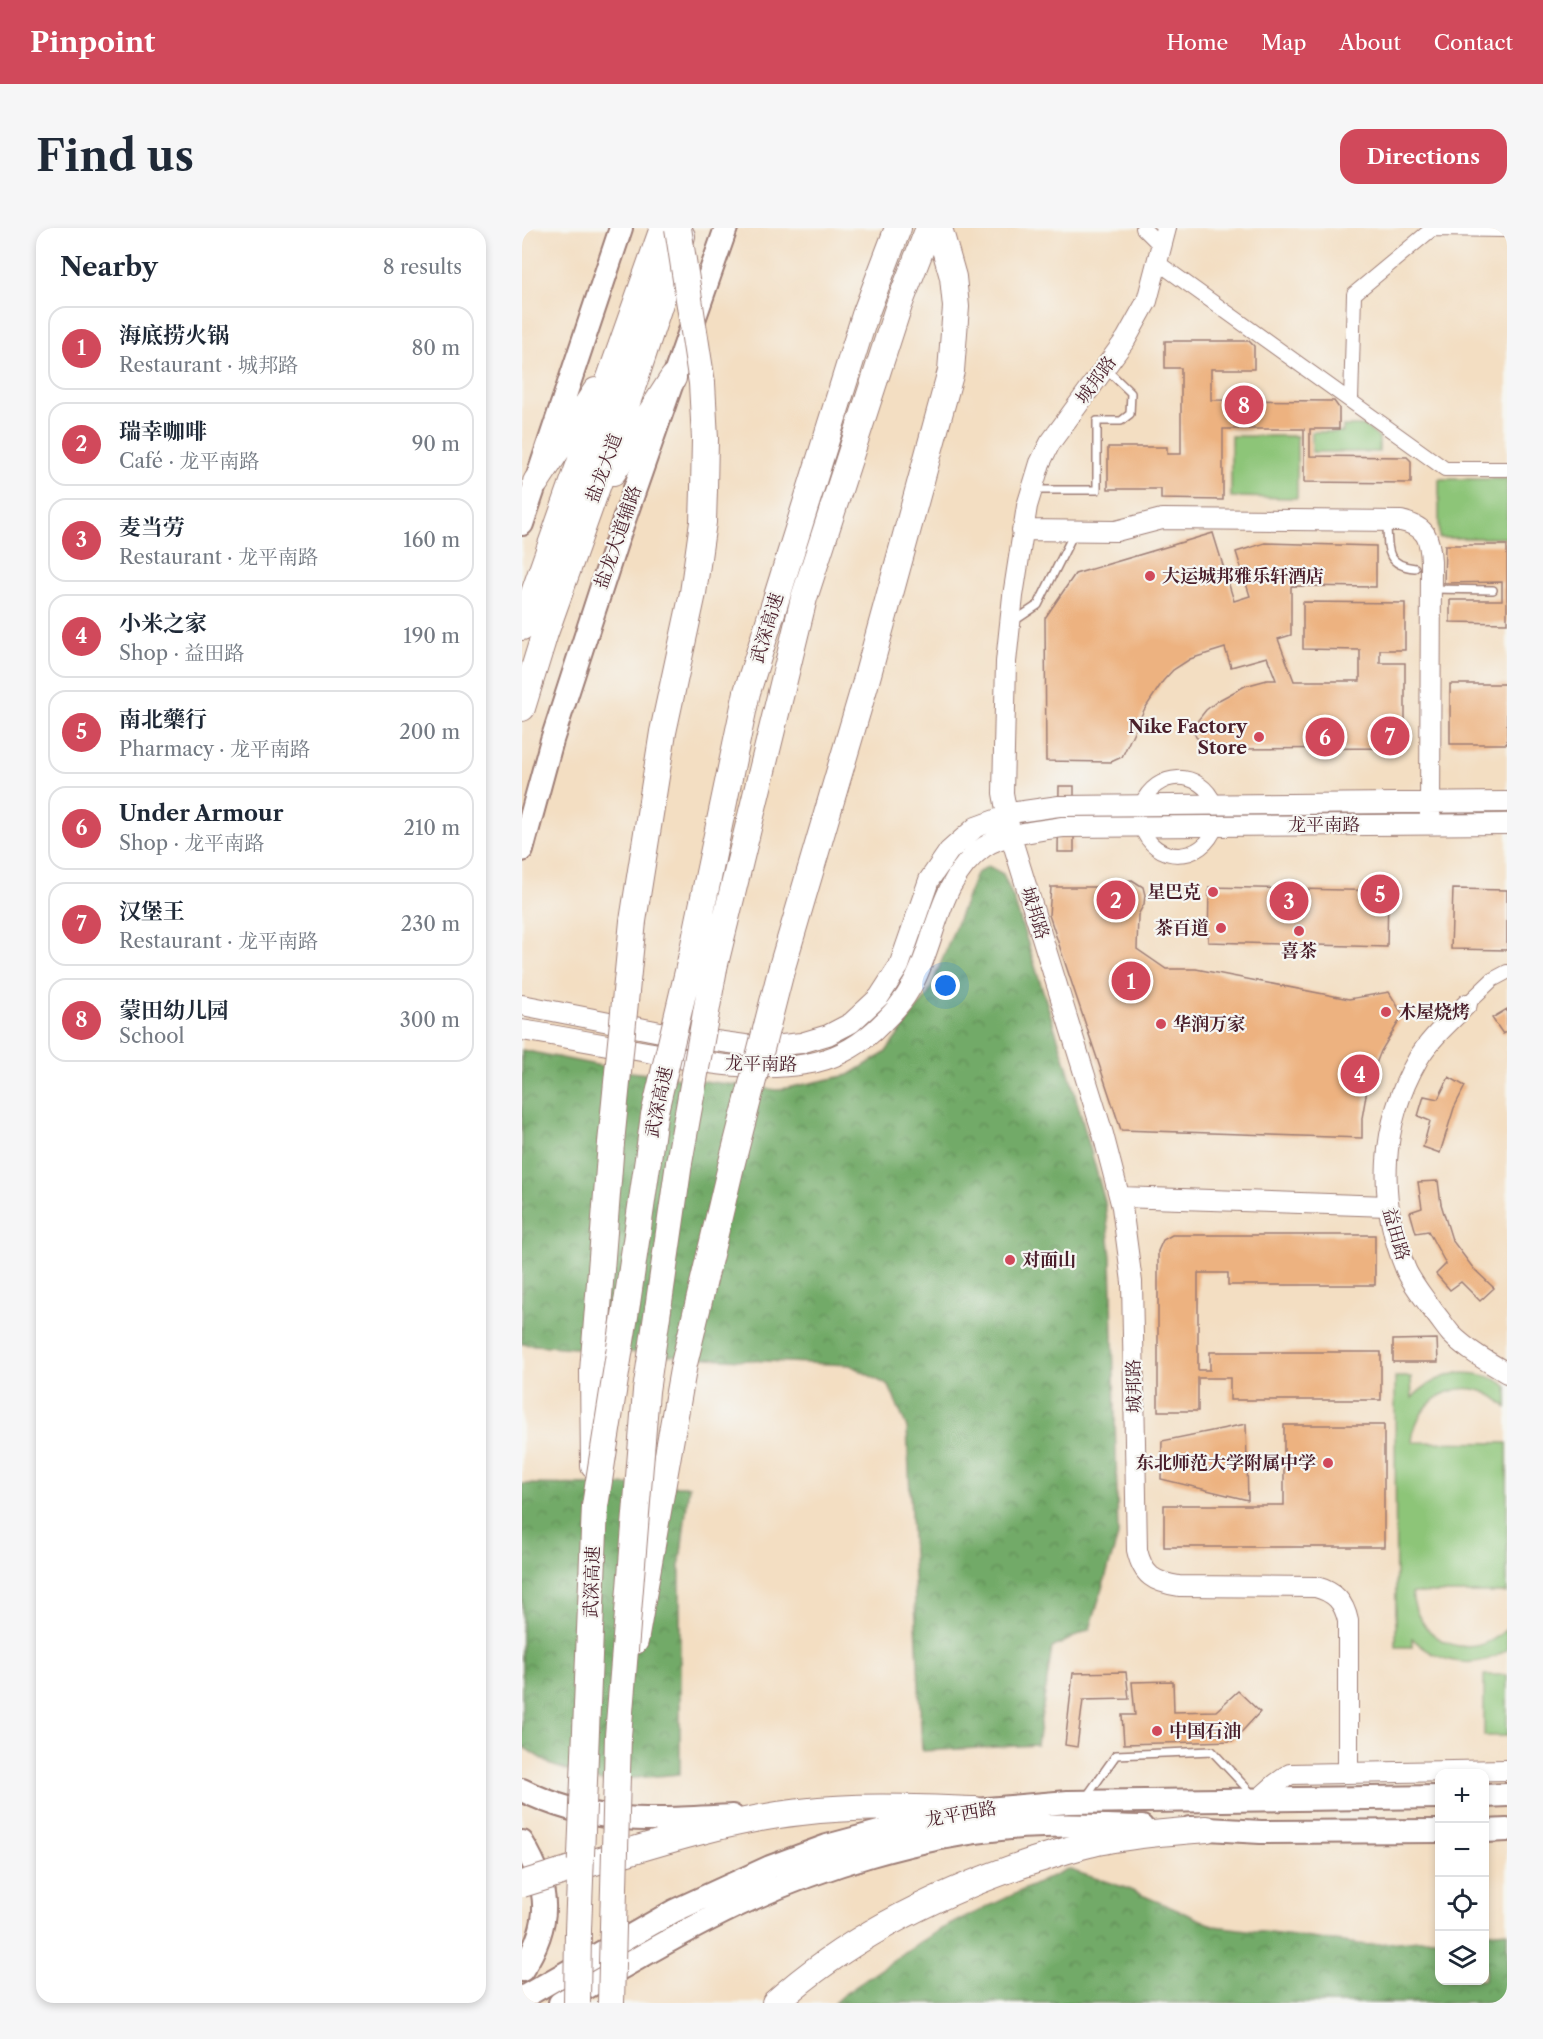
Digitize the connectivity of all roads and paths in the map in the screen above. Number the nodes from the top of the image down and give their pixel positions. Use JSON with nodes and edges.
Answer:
{"nodes":[{"id":1,"x":621,"y":228,"type":"edge"},
{"id":2,"x":663,"y":228,"type":"edge"},
{"id":3,"x":678,"y":228,"type":"edge"},
{"id":4,"x":685,"y":228,"type":"edge"},
{"id":5,"x":726,"y":228,"type":"edge"},
{"id":6,"x":898,"y":228,"type":"edge"},
{"id":7,"x":929,"y":228,"type":"edge"},
{"id":8,"x":939,"y":228,"type":"edge"},
{"id":9,"x":1143,"y":228,"type":"edge"},
{"id":10,"x":1507,"y":230,"type":"edge"},
{"id":11,"x":1162,"y":245,"type":"edge"},
{"id":12,"x":618,"y":359,"type":"junction"},
{"id":13,"x":1105,"y":368,"type":"junction"},
{"id":14,"x":673,"y":378,"type":"junction"},
{"id":15,"x":1351,"y":401,"type":"junction"},
{"id":16,"x":1507,"y":469,"type":"edge"},
{"id":17,"x":536,"y":482,"type":"junction"},
{"id":18,"x":1031,"y":490,"type":"junction"},
{"id":19,"x":589,"y":510,"type":"junction"},
{"id":20,"x":1387,"y":521,"type":"junction"},
{"id":21,"x":522,"y":524,"type":"edge"},
{"id":22,"x":1022,"y":530,"type":"junction"},
{"id":23,"x":1075,"y":531,"type":"junction"},
{"id":24,"x":1415,"y":568,"type":"dead end"},
{"id":25,"x":1431,"y":589,"type":"junction"},
{"id":26,"x":1493,"y":590,"type":"dead end"},
{"id":27,"x":1010,"y":623,"type":"junction"},
{"id":28,"x":522,"y":627,"type":"edge"},
{"id":29,"x":522,"y":708,"type":"edge"},
{"id":30,"x":1430,"y":802,"type":"junction"},
{"id":31,"x":1507,"y":802,"type":"edge"},
{"id":32,"x":1215,"y":804,"type":"junction"},
{"id":33,"x":1141,"y":805,"type":"junction"},
{"id":34,"x":1005,"y":816,"type":"junction"},
{"id":35,"x":1430,"y":824,"type":"junction"},
{"id":36,"x":1507,"y":824,"type":"edge"},
{"id":37,"x":1141,"y":826,"type":"junction"},
{"id":38,"x":1216,"y":826,"type":"junction"},
{"id":39,"x":1011,"y":837,"type":"junction"},
{"id":40,"x":522,"y":850,"type":"edge"},
{"id":41,"x":702,"y":963,"type":"junction"},
{"id":42,"x":1507,"y":972,"type":"edge"},
{"id":43,"x":1467,"y":1004,"type":"joint"},
{"id":44,"x":522,"y":1005,"type":"edge"},
{"id":45,"x":522,"y":1030,"type":"edge"},
{"id":46,"x":1120,"y":1197,"type":"junction"},
{"id":47,"x":1388,"y":1206,"type":"junction"},
{"id":48,"x":1507,"y":1374,"type":"edge"},
{"id":49,"x":595,"y":1506,"type":"junction"},
{"id":50,"x":618,"y":1736,"type":"junction"},
{"id":51,"x":1507,"y":1770,"type":"edge"},
{"id":52,"x":1348,"y":1773,"type":"junction"},
{"id":53,"x":522,"y":1790,"type":"edge"},
{"id":54,"x":1507,"y":1795,"type":"edge"},
{"id":55,"x":1489,"y":1796,"type":"edge"},
{"id":56,"x":1435,"y":1797,"type":"edge"},
{"id":57,"x":1258,"y":1800,"type":"junction"},
{"id":58,"x":1083,"y":1802,"type":"junction"},
{"id":59,"x":975,"y":1810,"type":"junction"},
{"id":60,"x":800,"y":1812,"type":"junction"},
{"id":61,"x":1207,"y":1828,"type":"junction"},
{"id":62,"x":1507,"y":1830,"type":"edge"},
{"id":63,"x":1435,"y":1831,"type":"edge"},
{"id":64,"x":1489,"y":1831,"type":"edge"},
{"id":65,"x":1260,"y":1832,"type":"junction"},
{"id":66,"x":522,"y":1842,"type":"edge"},
{"id":67,"x":522,"y":1884,"type":"edge"},
{"id":68,"x":522,"y":1970,"type":"edge"},
{"id":69,"x":522,"y":1998,"type":"edge"},
{"id":70,"x":560,"y":2003,"type":"edge"},
{"id":71,"x":577,"y":2003,"type":"edge"},
{"id":72,"x":611,"y":2003,"type":"edge"},
{"id":73,"x":775,"y":2003,"type":"edge"}],
"edges":[{"from":1,"to":17,"type":"main road"},
{"from":2,"to":12,"type":"highway","name":"盐龙大道"},
{"from":3,"to":49,"type":"highway","bridge":true},
{"from":4,"to":19,"type":"highway","name":"盐龙大道"},
{"from":5,"to":14,"type":"main road","name":"盐龙大道辅路"},
{"from":6,"to":41,"type":"highway","name":"武深高速"},
{"from":7,"to":41,"type":"highway","name":"武深高速"},
{"from":8,"to":50,"type":"highway","bridge":true},
{"from":9,"to":11,"type":"street"},
{"from":10,"to":15,"type":"street"},
{"from":11,"to":13,"type":"street","name":"城邦路"},
{"from":11,"to":15,"type":"street"},
{"from":12,"to":17,"type":"highway"},
{"from":12,"to":28,"type":"highway","name":"盐龙大道"},
{"from":13,"to":18,"type":"street","name":"城邦路"},
{"from":13,"to":18,"type":"lane"},
{"from":14,"to":19,"type":"highway"},
{"from":14,"to":40,"type":"main road","name":"盐龙大道辅路"},
{"from":15,"to":16,"type":"street"},
{"from":17,"to":21,"type":"main road"},
{"from":18,"to":22,"type":"street","name":"城邦路"},
{"from":19,"to":29,"type":"highway","name":"盐龙大道"},
{"from":20,"to":23,"type":"street"},
{"from":20,"to":24,"type":"lane"},
{"from":20,"to":25,"type":"street"},
{"from":22,"to":23,"type":"street"},
{"from":22,"to":27,"type":"street","name":"城邦路"},
{"from":23,"to":27,"type":"lane"},
{"from":25,"to":26,"type":"lane"},
{"from":25,"to":30,"type":"street"},
{"from":27,"to":34,"type":"street","name":"城邦路"},
{"from":30,"to":31,"type":"street","name":"龙平南路"},
{"from":30,"to":32,"type":"street","name":"龙平南路"},
{"from":30,"to":35,"type":"street"},
{"from":32,"to":33,"type":"street","name":"龙平南路"},
{"from":32,"to":33,"type":"street"},
{"from":33,"to":34,"type":"street","name":"龙平南路"},
{"from":34,"to":39,"type":"street","name":"城邦路"},
{"from":34,"to":44,"type":"street","name":"龙平南路"},
{"from":35,"to":36,"type":"street","name":"龙平南路"},
{"from":35,"to":38,"type":"street","name":"龙平南路"},
{"from":37,"to":38,"type":"street","name":"龙平南路"},
{"from":37,"to":38,"type":"street"},
{"from":37,"to":39,"type":"street","name":"龙平南路"},
{"from":39,"to":45,"type":"street","name":"龙平南路"},
{"from":39,"to":46,"type":"street","name":"城邦路"},
{"from":41,"to":49,"type":"highway","name":"武深高速","bridge":true},
{"from":41,"to":50,"type":"highway","name":"武深高速","bridge":true},
{"from":42,"to":43,"type":"street"},
{"from":43,"to":47,"type":"street","name":"益田路"},
{"from":46,"to":47,"type":"street"},
{"from":46,"to":52,"type":"street","name":"城邦路"},
{"from":47,"to":48,"type":"street","name":"益田路"},
{"from":49,"to":71,"type":"highway","name":"武深高速","bridge":true},
{"from":50,"to":72,"type":"highway","name":"武深高速","bridge":true},
{"from":51,"to":52,"type":"street"},
{"from":52,"to":57,"type":"street"},
{"from":53,"to":60,"type":"main road"},
{"from":54,"to":55,"type":"main road"},
{"from":56,"to":57,"type":"main road","name":"龙平西路"},
{"from":57,"to":58,"type":"main road","name":"龙平西路"},
{"from":57,"to":58,"type":"lane"},
{"from":57,"to":65,"type":"main road"},
{"from":58,"to":59,"type":"main road","name":"龙平西路"},
{"from":59,"to":60,"type":"highway"},
{"from":59,"to":69,"type":"main road","name":"龙平西路"},
{"from":60,"to":67,"type":"highway","bridge":true},
{"from":61,"to":65,"type":"main road","name":"龙平西路"},
{"from":61,"to":70,"type":"main road","name":"龙平西路"},
{"from":61,"to":73,"type":"highway"},
{"from":62,"to":64,"type":"main road"},
{"from":63,"to":65,"type":"main road","name":"龙平西路"},
{"from":66,"to":68,"type":"main road"}]}
